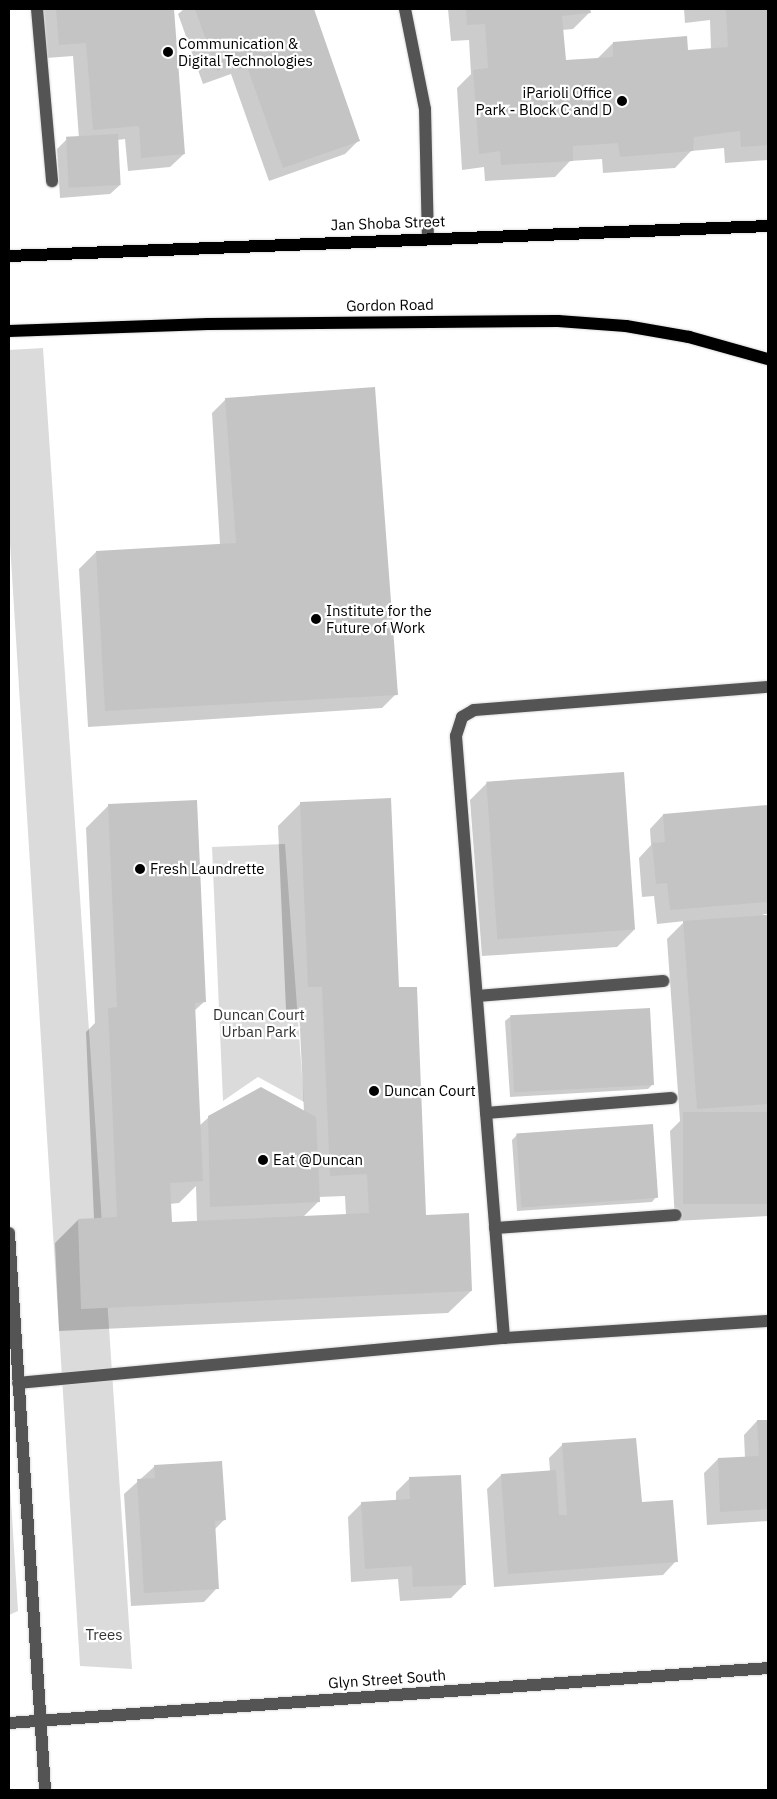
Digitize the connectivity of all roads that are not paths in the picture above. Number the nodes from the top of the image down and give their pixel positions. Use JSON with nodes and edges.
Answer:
{"nodes":[{"id":1,"x":37,"y":9,"type":"edge"},
{"id":2,"x":405,"y":9,"type":"edge"},
{"id":3,"x":52,"y":181,"type":"dead end"},
{"id":4,"x":768,"y":226,"type":"edge"},
{"id":5,"x":428,"y":238,"type":"junction"},
{"id":6,"x":9,"y":256,"type":"edge"},
{"id":7,"x":9,"y":331,"type":"edge"},
{"id":8,"x":768,"y":359,"type":"edge"},
{"id":9,"x":768,"y":687,"type":"edge"},
{"id":10,"x":663,"y":981,"type":"dead end"},
{"id":11,"x":477,"y":996,"type":"junction"},
{"id":12,"x":671,"y":1098,"type":"dead end"},
{"id":13,"x":486,"y":1113,"type":"junction"},
{"id":14,"x":676,"y":1215,"type":"dead end"},
{"id":15,"x":495,"y":1228,"type":"junction"},
{"id":16,"x":9,"y":1233,"type":"edge"},
{"id":17,"x":768,"y":1320,"type":"edge"},
{"id":18,"x":504,"y":1338,"type":"junction"},
{"id":19,"x":18,"y":1383,"type":"junction"},
{"id":20,"x":768,"y":1668,"type":"edge"},
{"id":21,"x":40,"y":1720,"type":"junction"},
{"id":22,"x":9,"y":1723,"type":"edge"},
{"id":23,"x":45,"y":1790,"type":"edge"}],
"edges":[{"from":1,"to":3,"type":"street"},
{"from":2,"to":5,"type":"street"},
{"from":4,"to":5,"type":"main road","name":"Jan Shoba Street"},
{"from":5,"to":6,"type":"main road","name":"Jan Shoba Street"},
{"from":7,"to":8,"type":"main road","name":"Gordon Road"},
{"from":9,"to":11,"type":"street"},
{"from":10,"to":11,"type":"street"},
{"from":11,"to":13,"type":"street"},
{"from":12,"to":13,"type":"street"},
{"from":13,"to":15,"type":"street"},
{"from":14,"to":15,"type":"street"},
{"from":15,"to":18,"type":"street"},
{"from":16,"to":19,"type":"street"},
{"from":17,"to":18,"type":"street"},
{"from":18,"to":19,"type":"street"},
{"from":19,"to":21,"type":"street"},
{"from":20,"to":21,"type":"street","name":"Glyn Street South"},
{"from":21,"to":22,"type":"street","name":"Glyn Street South"},
{"from":21,"to":23,"type":"street"}]}
